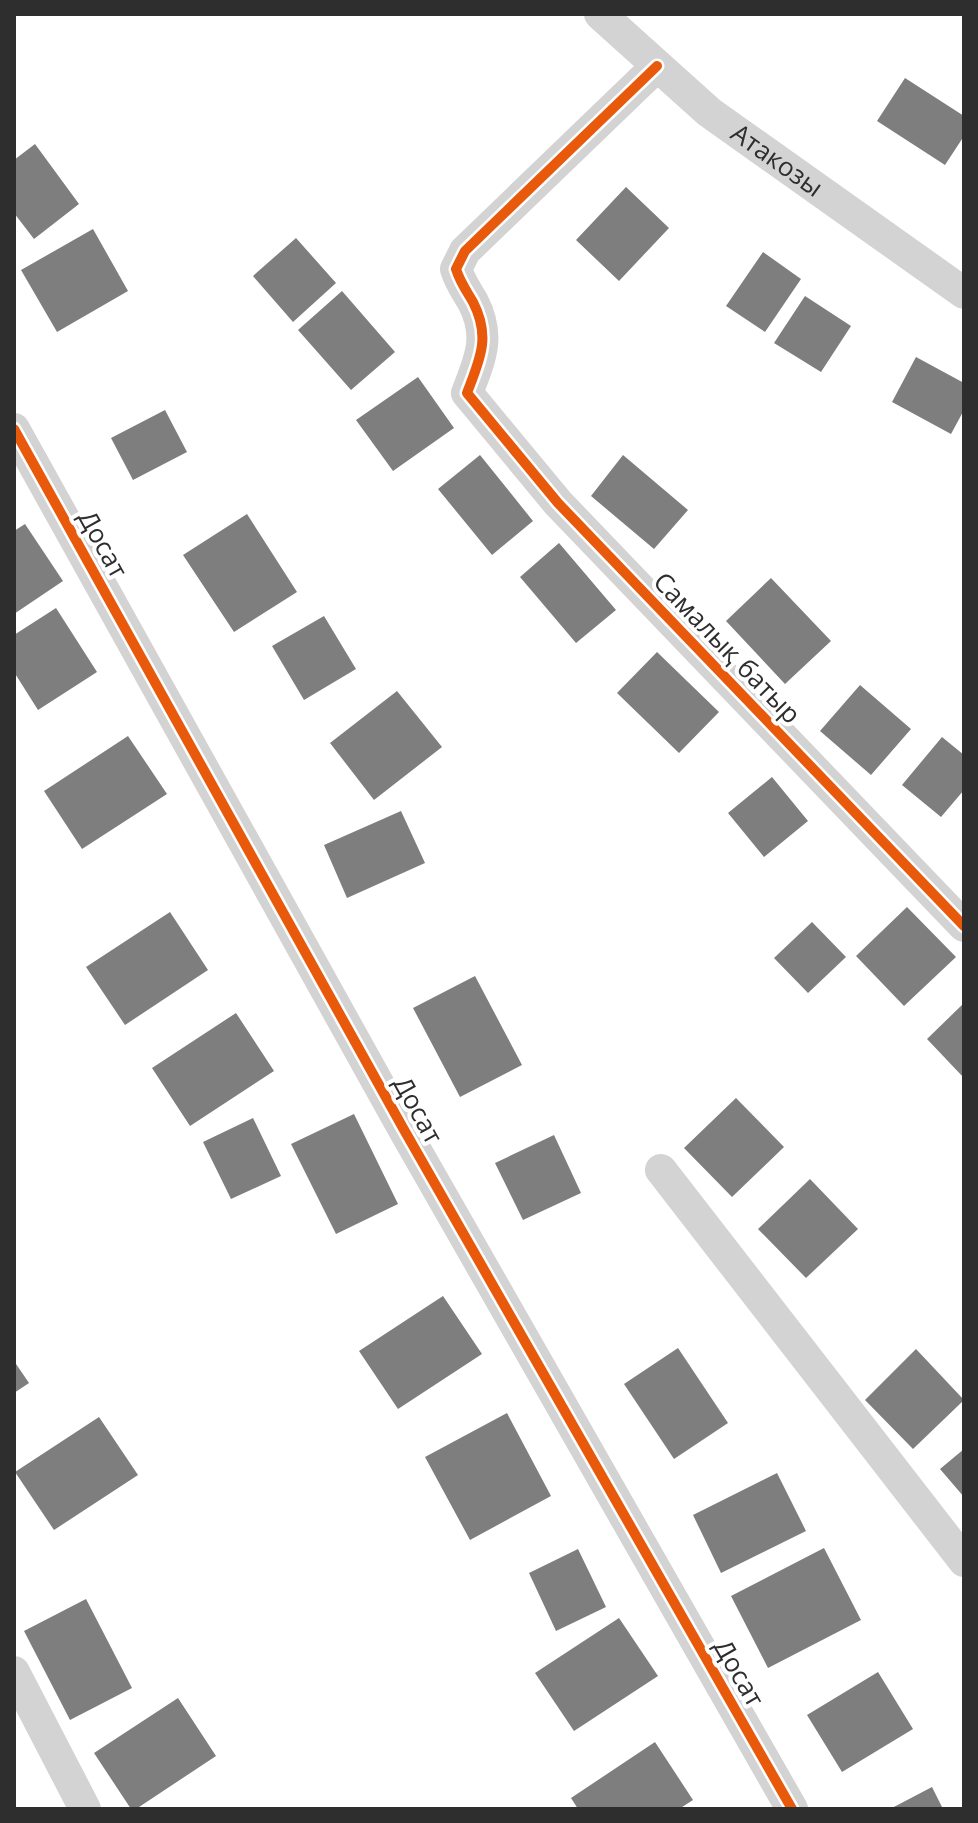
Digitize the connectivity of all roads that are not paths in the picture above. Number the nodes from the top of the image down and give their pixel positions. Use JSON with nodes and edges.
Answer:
{"nodes":[{"id":1,"x":600,"y":14,"type":"edge"},
{"id":2,"x":657,"y":66,"type":"junction"},
{"id":3,"x":964,"y":293,"type":"edge"},
{"id":4,"x":14,"y":429,"type":"edge"},
{"id":5,"x":964,"y":926,"type":"edge"},
{"id":6,"x":661,"y":1170,"type":"dead end"},
{"id":7,"x":964,"y":1561,"type":"edge"},
{"id":8,"x":14,"y":1672,"type":"edge"},
{"id":9,"x":72,"y":1805,"type":"edge"},
{"id":10,"x":792,"y":1809,"type":"edge"}],
"edges":[{"from":1,"to":2,"type":"street","name":"Атакозы"},
{"from":2,"to":3,"type":"street","name":"Атакозы"},
{"from":2,"to":5,"type":"street","name":"Самалық батыр"},
{"from":4,"to":10,"type":"street","name":"Досат"},
{"from":6,"to":7,"type":"street"},
{"from":8,"to":9,"type":"street"}]}
